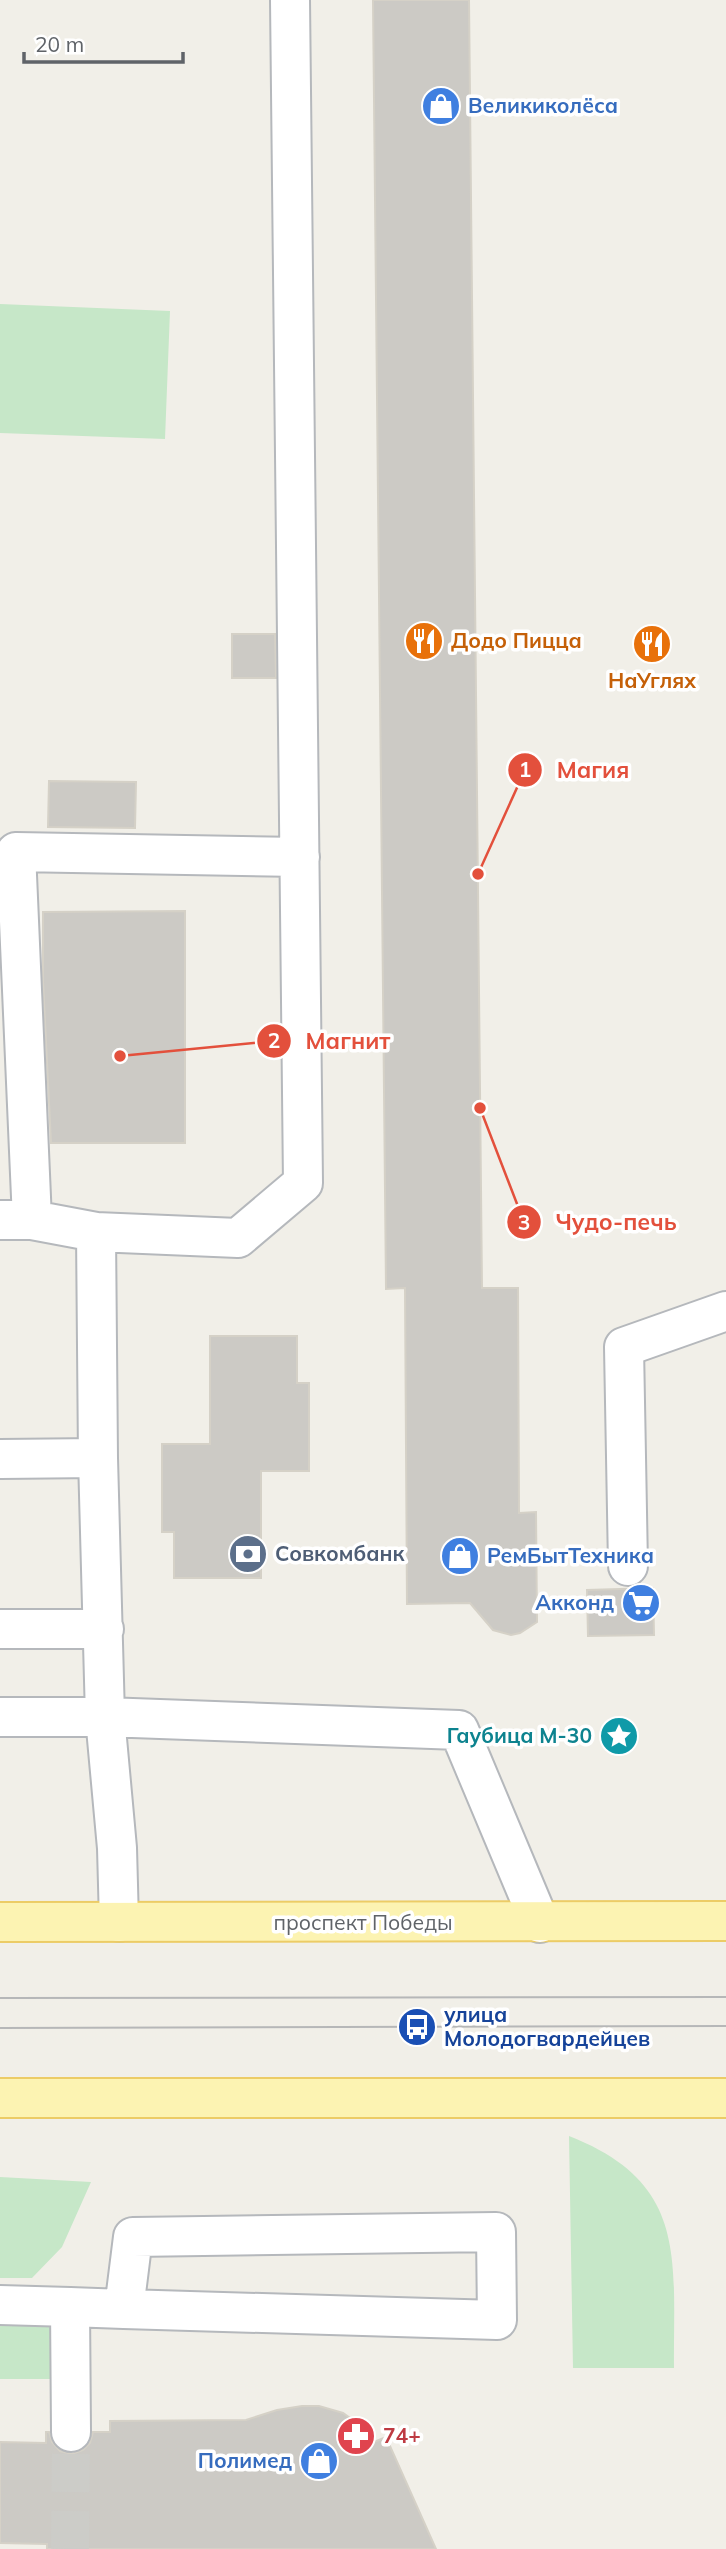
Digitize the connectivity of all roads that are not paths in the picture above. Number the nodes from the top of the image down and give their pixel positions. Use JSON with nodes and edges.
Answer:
{"nodes":[{"id":1,"x":290,"y":0,"type":"edge"},
{"id":2,"x":300,"y":857,"type":"junction"},
{"id":3,"x":16,"y":1220,"type":"edge"},
{"id":4,"x":96,"y":1232,"type":"junction"},
{"id":5,"x":726,"y":1311,"type":"edge"},
{"id":6,"x":98,"y":1458,"type":"junction"},
{"id":7,"x":0,"y":1459,"type":"edge"},
{"id":8,"x":628,"y":1566,"type":"dead end"},
{"id":9,"x":0,"y":1629,"type":"edge"},
{"id":10,"x":104,"y":1629,"type":"junction"},
{"id":11,"x":0,"y":1717,"type":"edge"},
{"id":12,"x":105,"y":1717,"type":"junction"},
{"id":13,"x":726,"y":1921,"type":"edge"},
{"id":14,"x":0,"y":1922,"type":"edge"},
{"id":15,"x":119,"y":1922,"type":"junction"},
{"id":16,"x":540,"y":1923,"type":"junction"},
{"id":17,"x":0,"y":2098,"type":"edge"},
{"id":18,"x":726,"y":2098,"type":"edge"},
{"id":19,"x":0,"y":2305,"type":"edge"},
{"id":20,"x":70,"y":2307,"type":"junction"},
{"id":21,"x":124,"y":2309,"type":"junction"},
{"id":22,"x":71,"y":2432,"type":"tunnel mouth"}],
"edges":[{"from":1,"to":2,"type":"lane"},
{"from":2,"to":3,"type":"lane"},
{"from":2,"to":4,"type":"lane"},
{"from":3,"to":4,"type":"lane"},
{"from":4,"to":6,"type":"lane"},
{"from":5,"to":8,"type":"lane"},
{"from":6,"to":7,"type":"lane"},
{"from":6,"to":10,"type":"lane"},
{"from":9,"to":10,"type":"lane"},
{"from":10,"to":12,"type":"lane"},
{"from":11,"to":12,"type":"lane"},
{"from":12,"to":15,"type":"lane"},
{"from":12,"to":16,"type":"lane"},
{"from":13,"to":16,"type":"main road","name":"проспект Победы"},
{"from":14,"to":15,"type":"main road","name":"проспект Победы"},
{"from":15,"to":16,"type":"main road","name":"проспект Победы"},
{"from":17,"to":18,"type":"main road"},
{"from":19,"to":20,"type":"lane"},
{"from":20,"to":21,"type":"lane"},
{"from":20,"to":22,"type":"lane"},
{"from":21,"to":21,"type":"lane"}]}
